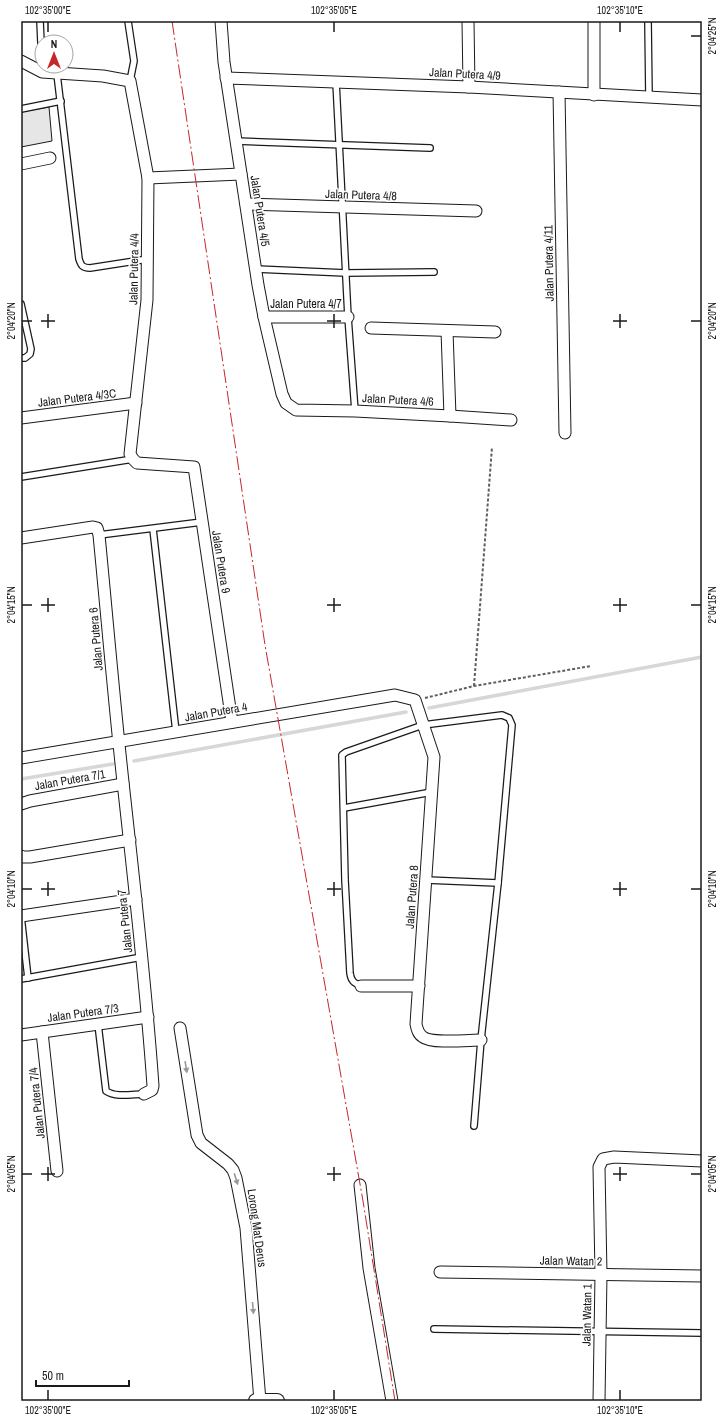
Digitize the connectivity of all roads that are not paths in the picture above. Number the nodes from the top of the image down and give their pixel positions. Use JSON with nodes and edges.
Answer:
{"nodes":[{"id":1,"x":40,"y":21,"type":"edge"},
{"id":2,"x":128,"y":21,"type":"edge"},
{"id":3,"x":221,"y":21,"type":"edge"},
{"id":4,"x":468,"y":21,"type":"edge"},
{"id":5,"x":594,"y":21,"type":"edge"},
{"id":6,"x":648,"y":21,"type":"edge"},
{"id":7,"x":41,"y":34,"type":"edge"},
{"id":8,"x":21,"y":61,"type":"edge"},
{"id":9,"x":34,"y":65,"type":"edge"},
{"id":10,"x":57,"y":74,"type":"joint"},
{"id":11,"x":226,"y":78,"type":"junction"},
{"id":12,"x":130,"y":81,"type":"junction"},
{"id":13,"x":336,"y":82,"type":"junction"},
{"id":14,"x":469,"y":87,"type":"junction"},
{"id":15,"x":559,"y":92,"type":"junction"},
{"id":16,"x":594,"y":95,"type":"junction"},
{"id":17,"x":649,"y":98,"type":"junction"},
{"id":18,"x":702,"y":100,"type":"edge"},
{"id":19,"x":61,"y":101,"type":"junction"},
{"id":20,"x":21,"y":109,"type":"edge"},
{"id":21,"x":235,"y":141,"type":"junction"},
{"id":22,"x":339,"y":145,"type":"junction"},
{"id":23,"x":430,"y":148,"type":"dead end"},
{"id":24,"x":50,"y":158,"type":"dead end"},
{"id":25,"x":21,"y":164,"type":"edge"},
{"id":26,"x":240,"y":174,"type":"junction"},
{"id":27,"x":148,"y":178,"type":"junction"},
{"id":28,"x":246,"y":204,"type":"junction"},
{"id":29,"x":342,"y":207,"type":"junction"},
{"id":30,"x":476,"y":211,"type":"dead end"},
{"id":31,"x":148,"y":259,"type":"junction"},
{"id":32,"x":256,"y":269,"type":"junction"},
{"id":33,"x":434,"y":272,"type":"dead end"},
{"id":34,"x":346,"y":273,"type":"junction"},
{"id":35,"x":21,"y":304,"type":"edge"},
{"id":36,"x":264,"y":317,"type":"junction"},
{"id":37,"x":348,"y":317,"type":"junction"},
{"id":38,"x":371,"y":328,"type":"dead end"},
{"id":39,"x":448,"y":331,"type":"junction"},
{"id":40,"x":496,"y":332,"type":"dead end"},
{"id":41,"x":21,"y":358,"type":"edge"},
{"id":42,"x":136,"y":404,"type":"junction"},
{"id":43,"x":286,"y":404,"type":"joint"},
{"id":44,"x":355,"y":411,"type":"junction"},
{"id":45,"x":450,"y":416,"type":"junction"},
{"id":46,"x":21,"y":418,"type":"edge"},
{"id":47,"x":511,"y":420,"type":"dead end"},
{"id":48,"x":565,"y":432,"type":"dead end"},
{"id":49,"x":133,"y":459,"type":"junction"},
{"id":50,"x":21,"y":477,"type":"edge"},
{"id":51,"x":202,"y":522,"type":"junction"},
{"id":52,"x":153,"y":529,"type":"junction"},
{"id":53,"x":99,"y":535,"type":"junction"},
{"id":54,"x":21,"y":538,"type":"edge"},
{"id":55,"x":414,"y":700,"type":"joint"},
{"id":56,"x":232,"y":722,"type":"junction"},
{"id":57,"x":423,"y":725,"type":"junction"},
{"id":58,"x":176,"y":732,"type":"junction"},
{"id":59,"x":119,"y":741,"type":"junction"},
{"id":60,"x":21,"y":758,"type":"edge"},
{"id":61,"x":123,"y":784,"type":"junction"},
{"id":62,"x":432,"y":792,"type":"junction"},
{"id":63,"x":21,"y":804,"type":"edge"},
{"id":64,"x":344,"y":808,"type":"junction"},
{"id":65,"x":130,"y":840,"type":"junction"},
{"id":66,"x":21,"y":856,"type":"edge"},
{"id":67,"x":426,"y":880,"type":"junction"},
{"id":68,"x":498,"y":883,"type":"junction"},
{"id":69,"x":136,"y":899,"type":"junction"},
{"id":70,"x":21,"y":916,"type":"edge"},
{"id":71,"x":142,"y":957,"type":"junction"},
{"id":72,"x":28,"y":978,"type":"junction"},
{"id":73,"x":21,"y":979,"type":"edge"},
{"id":74,"x":361,"y":986,"type":"joint"},
{"id":75,"x":419,"y":986,"type":"junction"},
{"id":76,"x":148,"y":1017,"type":"junction"},
{"id":77,"x":98,"y":1024,"type":"junction"},
{"id":78,"x":180,"y":1028,"type":"dead end"},
{"id":79,"x":42,"y":1032,"type":"junction"},
{"id":80,"x":21,"y":1035,"type":"edge"},
{"id":81,"x":482,"y":1040,"type":"junction"},
{"id":82,"x":144,"y":1094,"type":"joint"},
{"id":83,"x":474,"y":1126,"type":"dead end"},
{"id":84,"x":702,"y":1161,"type":"edge"},
{"id":85,"x":57,"y":1171,"type":"dead end"},
{"id":86,"x":360,"y":1185,"type":"dead end"},
{"id":87,"x":440,"y":1272,"type":"dead end"},
{"id":88,"x":600,"y":1274,"type":"junction"},
{"id":89,"x":702,"y":1276,"type":"edge"},
{"id":90,"x":434,"y":1329,"type":"dead end"},
{"id":91,"x":600,"y":1331,"type":"junction"},
{"id":92,"x":702,"y":1333,"type":"edge"},
{"id":93,"x":256,"y":1401,"type":"edge"},
{"id":94,"x":260,"y":1401,"type":"edge"},
{"id":95,"x":276,"y":1401,"type":"edge"},
{"id":96,"x":392,"y":1401,"type":"edge"},
{"id":97,"x":599,"y":1401,"type":"edge"}],
"edges":[{"from":1,"to":7,"type":"lane"},
{"from":2,"to":12,"type":"lane"},
{"from":3,"to":11,"type":"street","name":"Jalan Putera 4/5"},
{"from":4,"to":14,"type":"street"},
{"from":5,"to":16,"type":"street"},
{"from":6,"to":17,"type":"lane"},
{"from":8,"to":9,"type":"street"},
{"from":10,"to":12,"type":"street"},
{"from":10,"to":19,"type":"lane"},
{"from":11,"to":13,"type":"street","name":"Jalan Putera 4/9"},
{"from":11,"to":21,"type":"street","name":"Jalan Putera 4/5"},
{"from":12,"to":27,"type":"street","name":"Jalan Putera 4/4"},
{"from":13,"to":14,"type":"street","name":"Jalan Putera 4/9"},
{"from":13,"to":22,"type":"lane"},
{"from":14,"to":15,"type":"street","name":"Jalan Putera 4/9"},
{"from":15,"to":16,"type":"street","name":"Jalan Putera 4/9"},
{"from":15,"to":48,"type":"street","name":"Jalan Putera 4/11"},
{"from":16,"to":17,"type":"street","name":"Jalan Putera 4/9"},
{"from":17,"to":18,"type":"street","name":"Jalan Putera 4/9"},
{"from":19,"to":20,"type":"lane"},
{"from":19,"to":31,"type":"lane"},
{"from":21,"to":22,"type":"lane"},
{"from":21,"to":26,"type":"street","name":"Jalan Putera 4/5"},
{"from":22,"to":23,"type":"lane"},
{"from":22,"to":29,"type":"lane"},
{"from":24,"to":25,"type":"street"},
{"from":26,"to":27,"type":"street"},
{"from":26,"to":28,"type":"street","name":"Jalan Putera 4/5"},
{"from":27,"to":31,"type":"street","name":"Jalan Putera 4/4"},
{"from":28,"to":29,"type":"street","name":"Jalan Putera 4/8"},
{"from":28,"to":32,"type":"street","name":"Jalan Putera 4/5"},
{"from":29,"to":30,"type":"street","name":"Jalan Putera 4/8"},
{"from":29,"to":34,"type":"lane"},
{"from":31,"to":42,"type":"street","name":"Jalan Putera 4/4"},
{"from":32,"to":34,"type":"lane"},
{"from":32,"to":36,"type":"street","name":"Jalan Putera 4/5"},
{"from":33,"to":34,"type":"lane"},
{"from":34,"to":37,"type":"lane"},
{"from":35,"to":41,"type":"lane"},
{"from":36,"to":37,"type":"street","name":"Jalan Putera 4/7"},
{"from":36,"to":43,"type":"street","name":"Jalan Putera 4/5"},
{"from":37,"to":44,"type":"lane"},
{"from":38,"to":39,"type":"street"},
{"from":39,"to":40,"type":"street"},
{"from":39,"to":45,"type":"street"},
{"from":42,"to":46,"type":"street","name":"Jalan Putera 4/3C"},
{"from":42,"to":49,"type":"street","name":"Jalan Putera 4/4"},
{"from":43,"to":44,"type":"street","name":"Jalan Putera 4/6"},
{"from":44,"to":45,"type":"street","name":"Jalan Putera 4/6"},
{"from":45,"to":47,"type":"street","name":"Jalan Putera 4/6"},
{"from":49,"to":50,"type":"lane"},
{"from":49,"to":51,"type":"street","name":"Jalan Putera 9"},
{"from":51,"to":52,"type":"lane"},
{"from":51,"to":56,"type":"street","name":"Jalan Putera 9"},
{"from":52,"to":53,"type":"lane"},
{"from":52,"to":58,"type":"lane"},
{"from":53,"to":54,"type":"street"},
{"from":53,"to":59,"type":"street","name":"Jalan Putera 6"},
{"from":55,"to":56,"type":"street","name":"Jalan Putera 4"},
{"from":55,"to":57,"type":"street","name":"Jalan Putera 8"},
{"from":56,"to":58,"type":"street","name":"Jalan Putera 4"},
{"from":57,"to":62,"type":"street","name":"Jalan Putera 8"},
{"from":57,"to":64,"type":"lane"},
{"from":57,"to":68,"type":"lane"},
{"from":58,"to":59,"type":"street","name":"Jalan Putera 4"},
{"from":59,"to":60,"type":"street","name":"Jalan Putera 4"},
{"from":59,"to":61,"type":"street","name":"Jalan Putera 7"},
{"from":61,"to":63,"type":"street","name":"Jalan Putera 7/1"},
{"from":61,"to":65,"type":"street","name":"Jalan Putera 7"},
{"from":62,"to":64,"type":"lane"},
{"from":62,"to":67,"type":"street","name":"Jalan Putera 8"},
{"from":64,"to":74,"type":"lane"},
{"from":65,"to":66,"type":"street"},
{"from":65,"to":69,"type":"street","name":"Jalan Putera 7"},
{"from":67,"to":68,"type":"lane"},
{"from":67,"to":75,"type":"street","name":"Jalan Putera 8"},
{"from":68,"to":81,"type":"lane"},
{"from":69,"to":70,"type":"street"},
{"from":69,"to":71,"type":"street","name":"Jalan Putera 7"},
{"from":70,"to":72,"type":"lane"},
{"from":71,"to":72,"type":"lane"},
{"from":71,"to":76,"type":"street","name":"Jalan Putera 7"},
{"from":72,"to":73,"type":"lane"},
{"from":74,"to":75,"type":"street"},
{"from":75,"to":81,"type":"street","name":"Jalan Putera 8"},
{"from":76,"to":77,"type":"street","name":"Jalan Putera 7/3"},
{"from":76,"to":82,"type":"street","name":"Jalan Putera 7"},
{"from":77,"to":79,"type":"street","name":"Jalan Putera 7/3"},
{"from":77,"to":82,"type":"lane"},
{"from":78,"to":94,"type":"street","name":"Lorong Mat Derus","one_way":true},
{"from":79,"to":80,"type":"street","name":"Jalan Putera 7/3"},
{"from":79,"to":85,"type":"street","name":"Jalan Putera 7/4"},
{"from":81,"to":83,"type":"lane"},
{"from":84,"to":88,"type":"street","name":"Jalan Watan 1"},
{"from":86,"to":96,"type":"street"},
{"from":87,"to":88,"type":"street","name":"Jalan Watan 2"},
{"from":88,"to":89,"type":"street","name":"Jalan Watan 2"},
{"from":88,"to":91,"type":"street","name":"Jalan Watan 1"},
{"from":90,"to":91,"type":"lane"},
{"from":91,"to":92,"type":"lane"},
{"from":91,"to":97,"type":"street","name":"Jalan Watan 1"},
{"from":93,"to":94,"type":"street"},
{"from":94,"to":95,"type":"street"}]}
